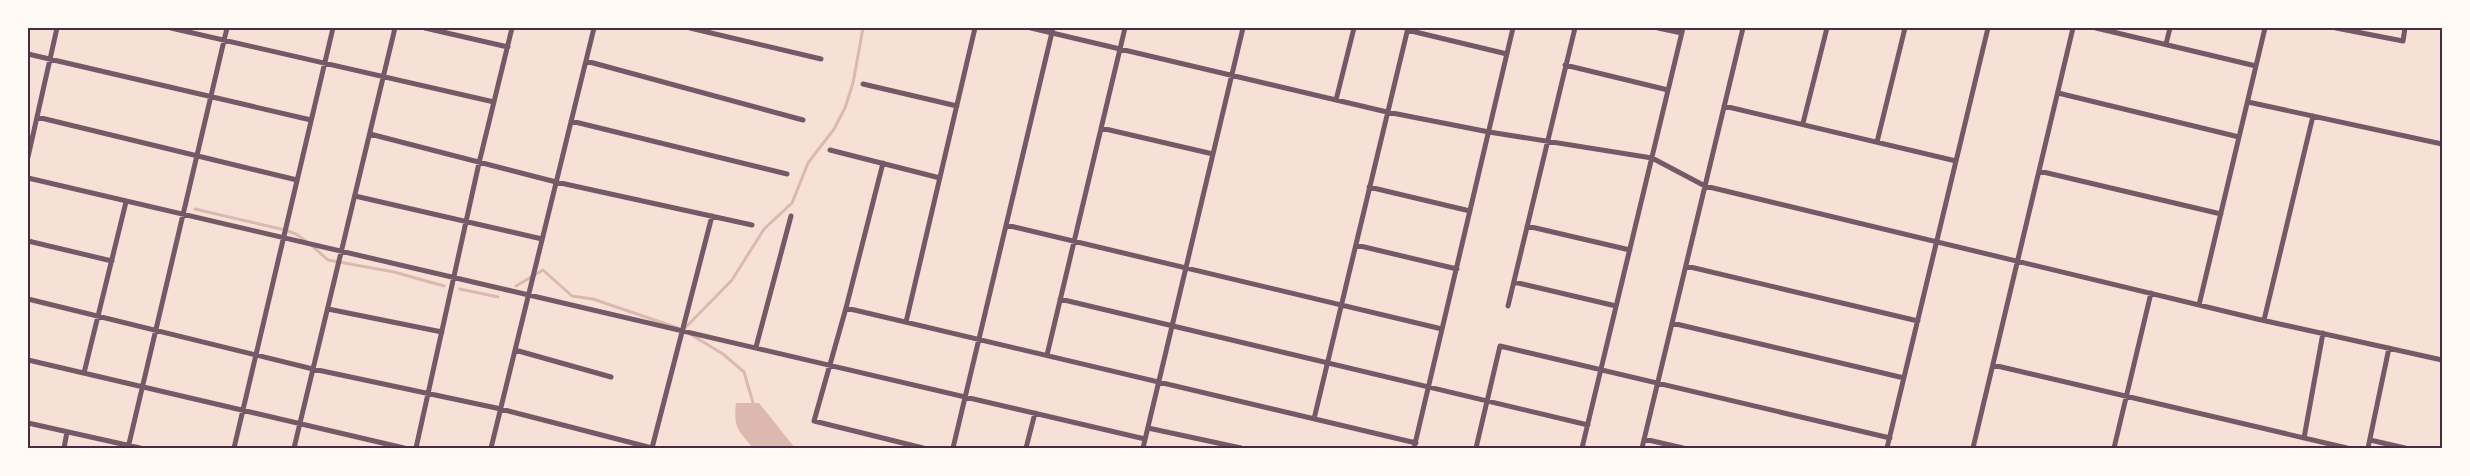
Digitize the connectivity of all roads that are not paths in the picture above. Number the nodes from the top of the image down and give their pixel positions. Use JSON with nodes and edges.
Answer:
{"nodes":[{"id":1,"x":57,"y":28,"type":"edge"},
{"id":2,"x":171,"y":28,"type":"edge"},
{"id":3,"x":227,"y":28,"type":"edge"},
{"id":4,"x":333,"y":28,"type":"edge"},
{"id":5,"x":395,"y":28,"type":"edge"},
{"id":6,"x":425,"y":28,"type":"edge"},
{"id":7,"x":512,"y":28,"type":"edge"},
{"id":8,"x":594,"y":28,"type":"edge"},
{"id":9,"x":690,"y":28,"type":"edge"},
{"id":10,"x":975,"y":28,"type":"edge"},
{"id":11,"x":1031,"y":28,"type":"edge"},
{"id":12,"x":1125,"y":28,"type":"edge"},
{"id":13,"x":1243,"y":28,"type":"edge"},
{"id":14,"x":1354,"y":28,"type":"edge"},
{"id":15,"x":1514,"y":28,"type":"edge"},
{"id":16,"x":1574,"y":28,"type":"edge"},
{"id":17,"x":1658,"y":28,"type":"edge"},
{"id":18,"x":1743,"y":28,"type":"edge"},
{"id":19,"x":1827,"y":28,"type":"edge"},
{"id":20,"x":1905,"y":28,"type":"edge"},
{"id":21,"x":1988,"y":28,"type":"edge"},
{"id":22,"x":2073,"y":28,"type":"edge"},
{"id":23,"x":2096,"y":28,"type":"edge"},
{"id":24,"x":2170,"y":28,"type":"edge"},
{"id":25,"x":2265,"y":28,"type":"edge"},
{"id":26,"x":2336,"y":28,"type":"edge"},
{"id":27,"x":2405,"y":28,"type":"edge"},
{"id":28,"x":1407,"y":29,"type":"edge"},
{"id":29,"x":1052,"y":30,"type":"edge"},
{"id":30,"x":1682,"y":30,"type":"edge"},
{"id":31,"x":224,"y":40,"type":"junction"},
{"id":32,"x":2166,"y":44,"type":"junction"},
{"id":33,"x":508,"y":47,"type":"junction"},
{"id":34,"x":1120,"y":49,"type":"junction"},
{"id":35,"x":28,"y":54,"type":"edge"},
{"id":36,"x":1507,"y":54,"type":"junction"},
{"id":37,"x":50,"y":59,"type":"junction"},
{"id":38,"x":821,"y":59,"type":"dead end"},
{"id":39,"x":586,"y":61,"type":"junction"},
{"id":40,"x":325,"y":63,"type":"junction"},
{"id":41,"x":1566,"y":65,"type":"junction"},
{"id":42,"x":2256,"y":66,"type":"junction"},
{"id":43,"x":1232,"y":75,"type":"junction"},
{"id":44,"x":383,"y":76,"type":"junction"},
{"id":45,"x":863,"y":84,"type":"dead end"},
{"id":46,"x":1668,"y":90,"type":"junction"},
{"id":47,"x":2058,"y":94,"type":"junction"},
{"id":48,"x":211,"y":97,"type":"junction"},
{"id":49,"x":1336,"y":100,"type":"junction"},
{"id":50,"x":494,"y":102,"type":"junction"},
{"id":51,"x":2248,"y":102,"type":"junction"},
{"id":52,"x":957,"y":106,"type":"junction"},
{"id":53,"x":1724,"y":106,"type":"junction"},
{"id":54,"x":1388,"y":112,"type":"junction"},
{"id":55,"x":2313,"y":116,"type":"junction"},
{"id":56,"x":37,"y":117,"type":"junction"},
{"id":57,"x":311,"y":120,"type":"junction"},
{"id":58,"x":803,"y":120,"type":"dead end"},
{"id":59,"x":571,"y":121,"type":"junction"},
{"id":60,"x":1804,"y":123,"type":"junction"},
{"id":61,"x":1101,"y":128,"type":"junction"},
{"id":62,"x":1489,"y":132,"type":"junction"},
{"id":63,"x":370,"y":134,"type":"junction"},
{"id":64,"x":2239,"y":136,"type":"junction"},
{"id":65,"x":1548,"y":140,"type":"junction"},
{"id":66,"x":1877,"y":142,"type":"junction"},
{"id":67,"x":2442,"y":144,"type":"edge"},
{"id":68,"x":830,"y":150,"type":"dead end"},
{"id":69,"x":1213,"y":154,"type":"junction"},
{"id":70,"x":197,"y":156,"type":"junction"},
{"id":71,"x":28,"y":157,"type":"edge"},
{"id":72,"x":1652,"y":158,"type":"junction"},
{"id":73,"x":1956,"y":161,"type":"junction"},
{"id":74,"x":479,"y":163,"type":"junction"},
{"id":75,"x":883,"y":163,"type":"junction"},
{"id":76,"x":2039,"y":171,"type":"junction"},
{"id":77,"x":787,"y":174,"type":"dead end"},
{"id":78,"x":28,"y":178,"type":"edge"},
{"id":79,"x":940,"y":178,"type":"junction"},
{"id":80,"x":297,"y":180,"type":"junction"},
{"id":81,"x":556,"y":182,"type":"junction"},
{"id":82,"x":1705,"y":186,"type":"junction"},
{"id":83,"x":1370,"y":187,"type":"junction"},
{"id":84,"x":355,"y":196,"type":"junction"},
{"id":85,"x":126,"y":202,"type":"junction"},
{"id":86,"x":1470,"y":211,"type":"junction"},
{"id":87,"x":2221,"y":214,"type":"junction"},
{"id":88,"x":183,"y":216,"type":"junction"},
{"id":89,"x":712,"y":216,"type":"junction"},
{"id":90,"x":790,"y":216,"type":"dead end"},
{"id":91,"x":466,"y":221,"type":"junction"},
{"id":92,"x":752,"y":225,"type":"dead end"},
{"id":93,"x":1006,"y":225,"type":"junction"},
{"id":94,"x":1527,"y":226,"type":"junction"},
{"id":95,"x":283,"y":238,"type":"junction"},
{"id":96,"x":542,"y":239,"type":"junction"},
{"id":97,"x":28,"y":241,"type":"edge"},
{"id":98,"x":1074,"y":242,"type":"junction"},
{"id":99,"x":1936,"y":242,"type":"junction"},
{"id":100,"x":1356,"y":245,"type":"junction"},
{"id":101,"x":1630,"y":250,"type":"junction"},
{"id":102,"x":341,"y":253,"type":"junction"},
{"id":103,"x":112,"y":261,"type":"junction"},
{"id":104,"x":2017,"y":262,"type":"junction"},
{"id":105,"x":1686,"y":266,"type":"junction"},
{"id":106,"x":1186,"y":268,"type":"junction"},
{"id":107,"x":1457,"y":269,"type":"junction"},
{"id":108,"x":454,"y":279,"type":"junction"},
{"id":109,"x":1514,"y":282,"type":"junction"},
{"id":110,"x":2151,"y":293,"type":"junction"},
{"id":111,"x":528,"y":296,"type":"junction"},
{"id":112,"x":28,"y":299,"type":"edge"},
{"id":113,"x":1060,"y":300,"type":"junction"},
{"id":114,"x":1341,"y":305,"type":"junction"},
{"id":115,"x":2199,"y":305,"type":"junction"},
{"id":116,"x":1508,"y":306,"type":"dead end"},
{"id":117,"x":1616,"y":306,"type":"junction"},
{"id":118,"x":846,"y":308,"type":"junction"},
{"id":119,"x":328,"y":309,"type":"junction"},
{"id":120,"x":98,"y":315,"type":"junction"},
{"id":121,"x":2264,"y":320,"type":"junction"},
{"id":122,"x":1918,"y":321,"type":"junction"},
{"id":123,"x":906,"y":322,"type":"junction"},
{"id":124,"x":1672,"y":323,"type":"junction"},
{"id":125,"x":1172,"y":326,"type":"junction"},
{"id":126,"x":156,"y":329,"type":"junction"},
{"id":127,"x":1442,"y":329,"type":"junction"},
{"id":128,"x":683,"y":330,"type":"junction"},
{"id":129,"x":442,"y":332,"type":"junction"},
{"id":130,"x":2323,"y":333,"type":"junction"},
{"id":131,"x":979,"y":339,"type":"junction"},
{"id":132,"x":756,"y":347,"type":"junction"},
{"id":133,"x":2389,"y":348,"type":"junction"},
{"id":134,"x":515,"y":350,"type":"junction"},
{"id":135,"x":256,"y":354,"type":"junction"},
{"id":136,"x":1047,"y":355,"type":"junction"},
{"id":137,"x":28,"y":360,"type":"edge"},
{"id":138,"x":2442,"y":360,"type":"edge"},
{"id":139,"x":1328,"y":363,"type":"junction"},
{"id":140,"x":1993,"y":365,"type":"junction"},
{"id":141,"x":830,"y":366,"type":"junction"},
{"id":142,"x":313,"y":369,"type":"junction"},
{"id":143,"x":1601,"y":370,"type":"junction"},
{"id":144,"x":84,"y":373,"type":"junction"},
{"id":145,"x":611,"y":377,"type":"dead end"},
{"id":146,"x":1904,"y":378,"type":"junction"},
{"id":147,"x":1159,"y":382,"type":"junction"},
{"id":148,"x":1658,"y":383,"type":"junction"},
{"id":149,"x":143,"y":387,"type":"junction"},
{"id":150,"x":1429,"y":387,"type":"junction"},
{"id":151,"x":428,"y":394,"type":"junction"},
{"id":152,"x":965,"y":397,"type":"junction"},
{"id":153,"x":2127,"y":397,"type":"junction"},
{"id":154,"x":1487,"y":401,"type":"junction"},
{"id":155,"x":501,"y":409,"type":"junction"},
{"id":156,"x":243,"y":411,"type":"junction"},
{"id":157,"x":1035,"y":413,"type":"junction"},
{"id":158,"x":1314,"y":419,"type":"junction"},
{"id":159,"x":28,"y":423,"type":"edge"},
{"id":160,"x":300,"y":425,"type":"junction"},
{"id":161,"x":1588,"y":425,"type":"junction"},
{"id":162,"x":1148,"y":428,"type":"junction"},
{"id":163,"x":67,"y":432,"type":"junction"},
{"id":164,"x":1890,"y":438,"type":"junction"},
{"id":165,"x":2304,"y":438,"type":"junction"},
{"id":166,"x":1145,"y":439,"type":"junction"},
{"id":167,"x":1644,"y":439,"type":"junction"},
{"id":168,"x":2370,"y":440,"type":"junction"},
{"id":169,"x":1415,"y":446,"type":"edge"},
{"id":170,"x":129,"y":447,"type":"edge"},
{"id":171,"x":64,"y":448,"type":"edge"},
{"id":172,"x":140,"y":448,"type":"edge"},
{"id":173,"x":234,"y":448,"type":"edge"},
{"id":174,"x":294,"y":448,"type":"edge"},
{"id":175,"x":404,"y":448,"type":"edge"},
{"id":176,"x":416,"y":448,"type":"edge"},
{"id":177,"x":491,"y":448,"type":"edge"},
{"id":178,"x":652,"y":448,"type":"edge"},
{"id":179,"x":923,"y":448,"type":"edge"},
{"id":180,"x":953,"y":448,"type":"edge"},
{"id":181,"x":1026,"y":448,"type":"edge"},
{"id":182,"x":1143,"y":448,"type":"edge"},
{"id":183,"x":1241,"y":448,"type":"edge"},
{"id":184,"x":1476,"y":448,"type":"edge"},
{"id":185,"x":1582,"y":448,"type":"edge"},
{"id":186,"x":1642,"y":448,"type":"edge"},
{"id":187,"x":1683,"y":448,"type":"edge"},
{"id":188,"x":1887,"y":448,"type":"edge"},
{"id":189,"x":1973,"y":448,"type":"edge"},
{"id":190,"x":2114,"y":448,"type":"edge"},
{"id":191,"x":2347,"y":448,"type":"edge"},
{"id":192,"x":2368,"y":448,"type":"edge"},
{"id":193,"x":2405,"y":448,"type":"edge"}],
"edges":[{"from":1,"to":37,"type":"street"},
{"from":2,"to":31,"type":"street"},
{"from":3,"to":31,"type":"street"},
{"from":4,"to":40,"type":"street"},
{"from":5,"to":44,"type":"street"},
{"from":6,"to":33,"type":"street"},
{"from":7,"to":33,"type":"street"},
{"from":8,"to":39,"type":"street"},
{"from":9,"to":38,"type":"street"},
{"from":10,"to":52,"type":"street"},
{"from":11,"to":29,"type":"street"},
{"from":12,"to":34,"type":"street"},
{"from":13,"to":43,"type":"street"},
{"from":14,"to":49,"type":"street"},
{"from":15,"to":36,"type":"street"},
{"from":16,"to":41,"type":"street"},
{"from":17,"to":30,"type":"street"},
{"from":18,"to":53,"type":"street"},
{"from":19,"to":60,"type":"street"},
{"from":20,"to":66,"type":"street"},
{"from":21,"to":73,"type":"street"},
{"from":22,"to":47,"type":"street"},
{"from":23,"to":32,"type":"street"},
{"from":24,"to":32,"type":"street"},
{"from":25,"to":42,"type":"street"},
{"from":26,"to":27,"type":"street"},
{"from":28,"to":36,"type":"street"},
{"from":28,"to":54,"type":"street"},
{"from":29,"to":34,"type":"street"},
{"from":29,"to":93,"type":"street"},
{"from":30,"to":46,"type":"street"},
{"from":31,"to":40,"type":"street"},
{"from":31,"to":48,"type":"street"},
{"from":32,"to":42,"type":"street"},
{"from":33,"to":50,"type":"street"},
{"from":34,"to":43,"type":"street"},
{"from":34,"to":61,"type":"street"},
{"from":35,"to":37,"type":"street"},
{"from":36,"to":62,"type":"street"},
{"from":37,"to":48,"type":"street"},
{"from":37,"to":56,"type":"street"},
{"from":39,"to":58,"type":"street"},
{"from":39,"to":59,"type":"street"},
{"from":40,"to":44,"type":"street"},
{"from":40,"to":57,"type":"street"},
{"from":41,"to":46,"type":"street"},
{"from":41,"to":65,"type":"street"},
{"from":42,"to":51,"type":"street"},
{"from":43,"to":49,"type":"street"},
{"from":43,"to":69,"type":"street"},
{"from":44,"to":50,"type":"street"},
{"from":44,"to":63,"type":"street"},
{"from":45,"to":52,"type":"street"},
{"from":46,"to":72,"type":"street"},
{"from":47,"to":64,"type":"street"},
{"from":47,"to":76,"type":"street"},
{"from":48,"to":57,"type":"street"},
{"from":48,"to":70,"type":"street"},
{"from":49,"to":54,"type":"street"},
{"from":50,"to":74,"type":"street"},
{"from":51,"to":55,"type":"street"},
{"from":51,"to":64,"type":"street"},
{"from":52,"to":79,"type":"street"},
{"from":53,"to":60,"type":"street"},
{"from":53,"to":82,"type":"street"},
{"from":54,"to":62,"type":"street"},
{"from":54,"to":83,"type":"street"},
{"from":55,"to":67,"type":"street"},
{"from":55,"to":121,"type":"street"},
{"from":56,"to":70,"type":"street"},
{"from":56,"to":71,"type":"street"},
{"from":57,"to":80,"type":"street"},
{"from":59,"to":77,"type":"street"},
{"from":59,"to":81,"type":"street"},
{"from":60,"to":66,"type":"street"},
{"from":61,"to":69,"type":"street"},
{"from":61,"to":98,"type":"street"},
{"from":62,"to":65,"type":"street"},
{"from":62,"to":86,"type":"street"},
{"from":63,"to":74,"type":"street"},
{"from":63,"to":84,"type":"street"},
{"from":64,"to":87,"type":"street"},
{"from":65,"to":72,"type":"street"},
{"from":65,"to":94,"type":"street"},
{"from":66,"to":73,"type":"street"},
{"from":68,"to":75,"type":"street"},
{"from":69,"to":106,"type":"street"},
{"from":70,"to":80,"type":"street"},
{"from":70,"to":88,"type":"street"},
{"from":72,"to":82,"type":"street"},
{"from":72,"to":101,"type":"street"},
{"from":73,"to":99,"type":"street"},
{"from":74,"to":81,"type":"street"},
{"from":74,"to":91,"type":"street"},
{"from":75,"to":79,"type":"street"},
{"from":75,"to":118,"type":"street"},
{"from":76,"to":87,"type":"street"},
{"from":76,"to":104,"type":"street"},
{"from":78,"to":85,"type":"street"},
{"from":79,"to":123,"type":"street"},
{"from":80,"to":95,"type":"street"},
{"from":81,"to":89,"type":"street"},
{"from":81,"to":96,"type":"street"},
{"from":82,"to":99,"type":"street"},
{"from":82,"to":105,"type":"street"},
{"from":83,"to":86,"type":"street"},
{"from":83,"to":100,"type":"street"},
{"from":84,"to":91,"type":"street"},
{"from":84,"to":102,"type":"street"},
{"from":85,"to":88,"type":"street"},
{"from":85,"to":103,"type":"street"},
{"from":86,"to":107,"type":"street"},
{"from":87,"to":115,"type":"street"},
{"from":88,"to":95,"type":"street"},
{"from":88,"to":126,"type":"street"},
{"from":89,"to":92,"type":"street"},
{"from":89,"to":128,"type":"street"},
{"from":90,"to":132,"type":"street"},
{"from":91,"to":96,"type":"street"},
{"from":91,"to":108,"type":"street"},
{"from":93,"to":98,"type":"street"},
{"from":93,"to":131,"type":"street"},
{"from":94,"to":101,"type":"street"},
{"from":94,"to":109,"type":"street"},
{"from":95,"to":102,"type":"street"},
{"from":95,"to":135,"type":"street"},
{"from":96,"to":111,"type":"street"},
{"from":97,"to":103,"type":"street"},
{"from":98,"to":106,"type":"street"},
{"from":98,"to":113,"type":"street"},
{"from":99,"to":104,"type":"street"},
{"from":99,"to":122,"type":"street"},
{"from":100,"to":107,"type":"street"},
{"from":100,"to":114,"type":"street"},
{"from":101,"to":117,"type":"street"},
{"from":102,"to":108,"type":"street"},
{"from":102,"to":119,"type":"street"},
{"from":103,"to":120,"type":"street"},
{"from":104,"to":110,"type":"street"},
{"from":104,"to":140,"type":"street"},
{"from":105,"to":122,"type":"street"},
{"from":105,"to":124,"type":"street"},
{"from":106,"to":114,"type":"street"},
{"from":106,"to":125,"type":"street"},
{"from":107,"to":127,"type":"street"},
{"from":108,"to":111,"type":"street"},
{"from":108,"to":129,"type":"street"},
{"from":109,"to":116,"type":"street"},
{"from":109,"to":117,"type":"street"},
{"from":110,"to":115,"type":"street"},
{"from":110,"to":153,"type":"street"},
{"from":111,"to":128,"type":"street"},
{"from":111,"to":134,"type":"street"},
{"from":112,"to":120,"type":"street"},
{"from":113,"to":125,"type":"street"},
{"from":113,"to":136,"type":"street"},
{"from":114,"to":127,"type":"street"},
{"from":114,"to":139,"type":"street"},
{"from":115,"to":121,"type":"street"},
{"from":117,"to":143,"type":"street"},
{"from":118,"to":123,"type":"street"},
{"from":118,"to":141,"type":"street"},
{"from":119,"to":129,"type":"street"},
{"from":119,"to":142,"type":"street"},
{"from":120,"to":126,"type":"street"},
{"from":120,"to":144,"type":"street"},
{"from":121,"to":130,"type":"street"},
{"from":122,"to":146,"type":"street"},
{"from":123,"to":131,"type":"street"},
{"from":124,"to":146,"type":"street"},
{"from":124,"to":148,"type":"street"},
{"from":125,"to":139,"type":"street"},
{"from":125,"to":147,"type":"street"},
{"from":126,"to":135,"type":"street"},
{"from":126,"to":149,"type":"street"},
{"from":127,"to":150,"type":"street"},
{"from":128,"to":132,"type":"street"},
{"from":128,"to":178,"type":"street"},
{"from":129,"to":151,"type":"street"},
{"from":130,"to":133,"type":"street"},
{"from":130,"to":165,"type":"street"},
{"from":131,"to":136,"type":"street"},
{"from":131,"to":152,"type":"street"},
{"from":132,"to":141,"type":"street"},
{"from":133,"to":138,"type":"street"},
{"from":133,"to":168,"type":"street"},
{"from":134,"to":145,"type":"street"},
{"from":134,"to":155,"type":"street"},
{"from":135,"to":142,"type":"street"},
{"from":135,"to":156,"type":"street"},
{"from":136,"to":147,"type":"street"},
{"from":137,"to":144,"type":"street"},
{"from":139,"to":150,"type":"street"},
{"from":139,"to":158,"type":"street"},
{"from":140,"to":153,"type":"street"},
{"from":140,"to":189,"type":"street"},
{"from":141,"to":152,"type":"street"},
{"from":141,"to":179,"type":"street"},
{"from":142,"to":151,"type":"street"},
{"from":142,"to":160,"type":"street"},
{"from":143,"to":148,"type":"street"},
{"from":143,"to":154,"type":"street"},
{"from":143,"to":161,"type":"street"},
{"from":144,"to":149,"type":"street"},
{"from":146,"to":164,"type":"street"},
{"from":147,"to":158,"type":"street"},
{"from":147,"to":162,"type":"street"},
{"from":148,"to":164,"type":"street"},
{"from":148,"to":167,"type":"street"},
{"from":149,"to":156,"type":"street"},
{"from":149,"to":170,"type":"street"},
{"from":150,"to":154,"type":"street"},
{"from":150,"to":169,"type":"street"},
{"from":151,"to":155,"type":"street"},
{"from":151,"to":176,"type":"street"},
{"from":152,"to":157,"type":"street"},
{"from":152,"to":180,"type":"street"},
{"from":153,"to":165,"type":"street"},
{"from":153,"to":190,"type":"street"},
{"from":154,"to":161,"type":"street"},
{"from":154,"to":184,"type":"street"},
{"from":155,"to":177,"type":"street"},
{"from":155,"to":178,"type":"street"},
{"from":156,"to":160,"type":"street"},
{"from":156,"to":173,"type":"street"},
{"from":157,"to":166,"type":"street"},
{"from":157,"to":181,"type":"street"},
{"from":158,"to":169,"type":"street"},
{"from":159,"to":163,"type":"street"},
{"from":160,"to":174,"type":"street"},
{"from":160,"to":175,"type":"street"},
{"from":161,"to":185,"type":"street"},
{"from":162,"to":166,"type":"street"},
{"from":162,"to":183,"type":"street"},
{"from":163,"to":170,"type":"street"},
{"from":163,"to":171,"type":"street"},
{"from":164,"to":188,"type":"street"},
{"from":165,"to":191,"type":"street"},
{"from":166,"to":182,"type":"street"},
{"from":167,"to":186,"type":"street"},
{"from":167,"to":187,"type":"street"},
{"from":168,"to":192,"type":"street"},
{"from":168,"to":193,"type":"street"},
{"from":170,"to":172,"type":"street"}]}
